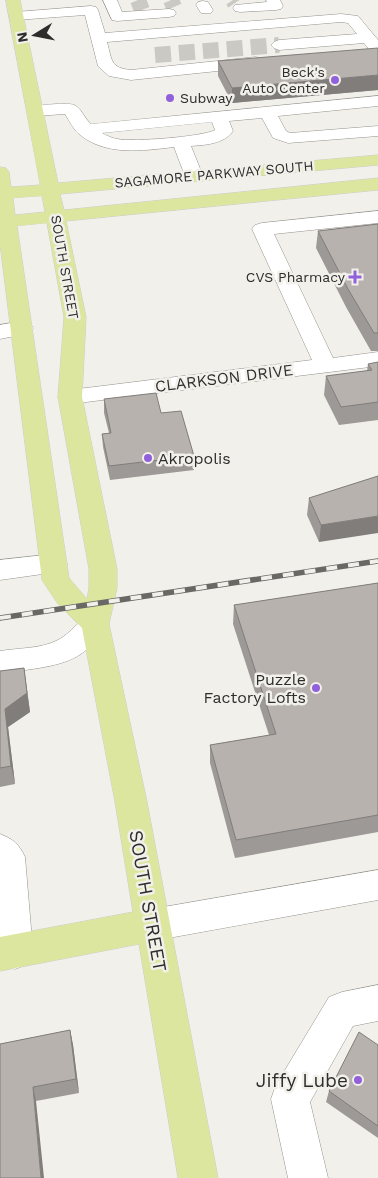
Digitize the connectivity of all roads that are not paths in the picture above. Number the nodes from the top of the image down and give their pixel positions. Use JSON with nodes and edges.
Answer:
{"nodes":[{"id":1,"x":273,"y":0,"type":"edge"},
{"id":2,"x":111,"y":4,"type":"edge"},
{"id":3,"x":89,"y":5,"type":"edge"},
{"id":4,"x":14,"y":8,"type":"edge"},
{"id":5,"x":368,"y":38,"type":"junction"},
{"id":6,"x":99,"y":43,"type":"junction"},
{"id":7,"x":279,"y":45,"type":"tunnel mouth"},
{"id":8,"x":119,"y":54,"type":"dead end"},
{"id":9,"x":333,"y":59,"type":"edge"},
{"id":10,"x":274,"y":60,"type":"edge"},
{"id":11,"x":378,"y":101,"type":"edge"},
{"id":12,"x":35,"y":111,"type":"junction"},
{"id":13,"x":267,"y":111,"type":"junction"},
{"id":14,"x":219,"y":117,"type":"junction"},
{"id":15,"x":85,"y":130,"type":"junction"},
{"id":16,"x":378,"y":131,"type":"edge"},
{"id":17,"x":304,"y":138,"type":"junction"},
{"id":18,"x":180,"y":142,"type":"junction"},
{"id":19,"x":378,"y":160,"type":"edge"},
{"id":20,"x":320,"y":165,"type":"junction"},
{"id":21,"x":0,"y":172,"type":"edge"},
{"id":22,"x":194,"y":176,"type":"junction"},
{"id":23,"x":378,"y":184,"type":"edge"},
{"id":24,"x":50,"y":189,"type":"junction"},
{"id":25,"x":2,"y":194,"type":"edge"},
{"id":26,"x":56,"y":217,"type":"junction"},
{"id":27,"x":378,"y":217,"type":"edge"},
{"id":28,"x":4,"y":222,"type":"edge"},
{"id":29,"x":11,"y":330,"type":"edge"},
{"id":30,"x":378,"y":359,"type":"edge"},
{"id":31,"x":326,"y":366,"type":"junction"},
{"id":32,"x":70,"y":397,"type":"junction"},
{"id":33,"x":54,"y":564,"type":"junction"},
{"id":34,"x":0,"y":570,"type":"edge"},
{"id":35,"x":95,"y":624,"type":"junction"},
{"id":36,"x":0,"y":662,"type":"edge"},
{"id":37,"x":0,"y":849,"type":"edge"},
{"id":38,"x":378,"y":885,"type":"edge"},
{"id":39,"x":152,"y":925,"type":"junction"},
{"id":40,"x":7,"y":953,"type":"edge"},
{"id":41,"x":378,"y":1003,"type":"edge"},
{"id":42,"x":198,"y":1178,"type":"edge"},
{"id":43,"x":308,"y":1178,"type":"edge"}],
"edges":[{"from":1,"to":2,"type":"street"},
{"from":2,"to":3,"type":"street"},
{"from":3,"to":4,"type":"street"},
{"from":3,"to":6,"type":"street"},
{"from":4,"to":12,"type":"main road","name":"SOUTH STREET"},
{"from":5,"to":6,"type":"street"},
{"from":5,"to":7,"type":"street"},
{"from":5,"to":9,"type":"street"},
{"from":6,"to":8,"type":"street"},
{"from":6,"to":10,"type":"street"},
{"from":11,"to":13,"type":"street"},
{"from":12,"to":15,"type":"street"},
{"from":12,"to":24,"type":"main road","name":"SOUTH STREET"},
{"from":13,"to":14,"type":"street"},
{"from":13,"to":17,"type":"street"},
{"from":14,"to":15,"type":"street"},
{"from":14,"to":18,"type":"street"},
{"from":15,"to":18,"type":"street"},
{"from":16,"to":17,"type":"street"},
{"from":17,"to":20,"type":"street"},
{"from":18,"to":22,"type":"street"},
{"from":19,"to":20,"type":"main road","name":"SAGAMORE PARKWAY SOUTH"},
{"from":20,"to":22,"type":"main road","name":"SAGAMORE PARKWAY SOUTH"},
{"from":21,"to":25,"type":"main road"},
{"from":22,"to":24,"type":"main road","name":"SAGAMORE PARKWAY SOUTH"},
{"from":23,"to":26,"type":"main road","name":"SAGAMORE PARKWAY SOUTH"},
{"from":24,"to":25,"type":"main road","name":"SAGAMORE PARKWAY SOUTH"},
{"from":24,"to":26,"type":"main road","name":"SOUTH STREET"},
{"from":25,"to":28,"type":"main road"},
{"from":26,"to":28,"type":"main road","name":"SAGAMORE PARKWAY SOUTH"},
{"from":26,"to":32,"type":"main road","name":"SOUTH STREET"},
{"from":27,"to":31,"type":"street"},
{"from":28,"to":29,"type":"main road"},
{"from":29,"to":33,"type":"main road"},
{"from":30,"to":31,"type":"street","name":"CLARKSON DRIVE"},
{"from":31,"to":32,"type":"street","name":"CLARKSON DRIVE"},
{"from":32,"to":35,"type":"main road","name":"SOUTH STREET"},
{"from":33,"to":34,"type":"street"},
{"from":33,"to":35,"type":"main road"},
{"from":35,"to":36,"type":"street"},
{"from":35,"to":39,"type":"main road","name":"SOUTH STREET"},
{"from":37,"to":40,"type":"street"},
{"from":38,"to":39,"type":"street"},
{"from":39,"to":40,"type":"main road"},
{"from":39,"to":42,"type":"main road","name":"SOUTH STREET"},
{"from":41,"to":43,"type":"street"}]}
